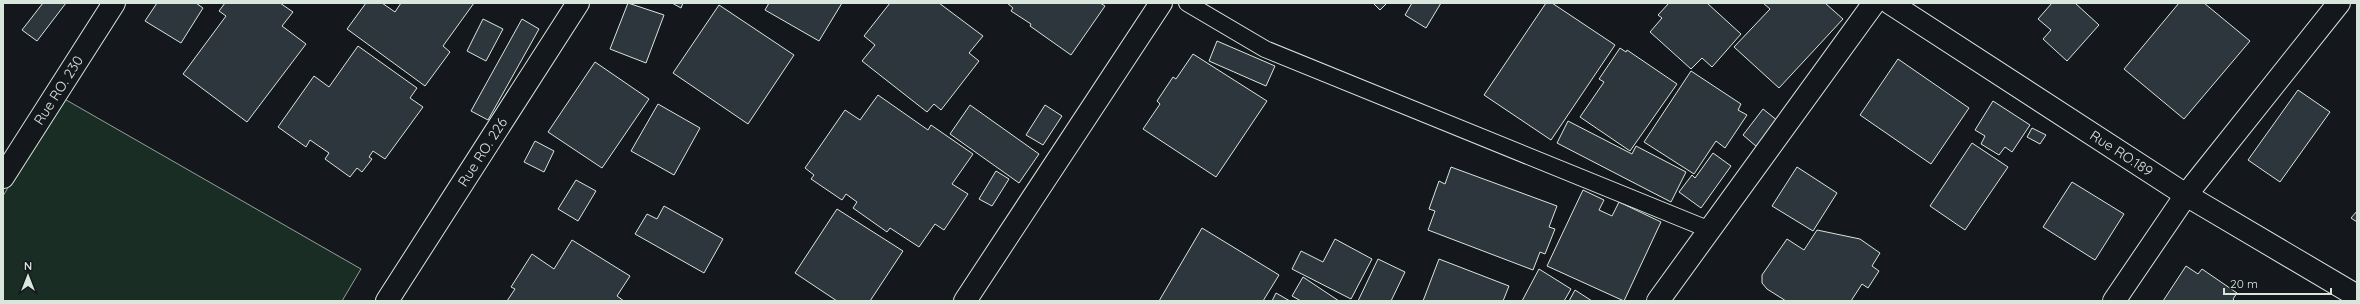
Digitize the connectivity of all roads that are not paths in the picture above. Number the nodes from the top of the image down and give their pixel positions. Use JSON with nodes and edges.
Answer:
{"nodes":[{"id":1,"x":114,"y":3,"type":"edge"},
{"id":2,"x":578,"y":3,"type":"edge"},
{"id":3,"x":1161,"y":3,"type":"edge"},
{"id":4,"x":1186,"y":3,"type":"edge"},
{"id":5,"x":1874,"y":3,"type":"edge"},
{"id":6,"x":1890,"y":3,"type":"edge"},
{"id":7,"x":2339,"y":3,"type":"edge"},
{"id":8,"x":3,"y":177,"type":"edge"},
{"id":9,"x":2186,"y":195,"type":"junction"},
{"id":10,"x":1710,"y":230,"type":"junction"},
{"id":11,"x":2357,"y":296,"type":"edge"},
{"id":12,"x":388,"y":301,"type":"edge"},
{"id":13,"x":965,"y":301,"type":"edge"},
{"id":14,"x":1658,"y":301,"type":"edge"},
{"id":15,"x":2114,"y":301,"type":"edge"}],
"edges":[{"from":1,"to":8,"type":"street","name":"Rue RO. 230"},
{"from":2,"to":12,"type":"street","name":"Rue RO. 226"},
{"from":3,"to":13,"type":"street"},
{"from":4,"to":10,"type":"lane"},
{"from":5,"to":10,"type":"street"},
{"from":6,"to":9,"type":"street","name":"Rue RO.189"},
{"from":7,"to":9,"type":"street"},
{"from":9,"to":11,"type":"street","name":"Rue RO.189"},
{"from":9,"to":15,"type":"street"},
{"from":10,"to":14,"type":"street"}]}
